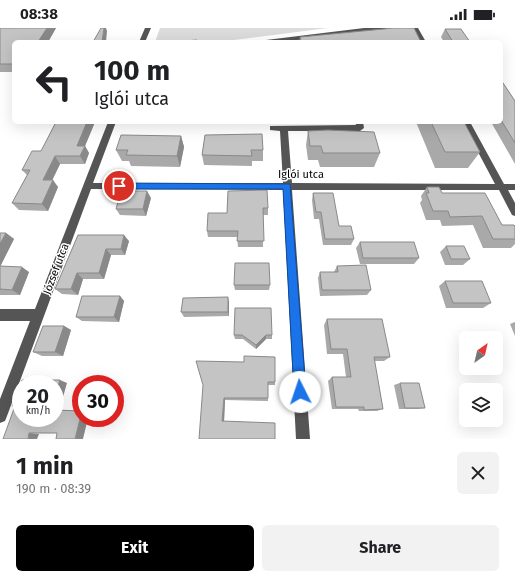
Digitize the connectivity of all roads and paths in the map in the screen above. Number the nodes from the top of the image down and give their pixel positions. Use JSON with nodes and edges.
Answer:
{"nodes":[{"id":1,"x":148,"y":28,"type":"edge"},
{"id":2,"x":385,"y":28,"type":"edge"},
{"id":3,"x":415,"y":28,"type":"edge"},
{"id":4,"x":143,"y":40,"type":"edge"},
{"id":5,"x":284,"y":40,"type":"edge"},
{"id":6,"x":422,"y":40,"type":"edge"},
{"id":7,"x":111,"y":124,"type":"edge"},
{"id":8,"x":359,"y":124,"type":"edge"},
{"id":9,"x":467,"y":124,"type":"edge"},
{"id":10,"x":274,"y":128,"type":"dead end"},
{"id":11,"x":284,"y":128,"type":"junction"},
{"id":12,"x":88,"y":186,"type":"junction"},
{"id":13,"x":287,"y":186,"type":"junction"},
{"id":14,"x":501,"y":186,"type":"junction"},
{"id":15,"x":515,"y":186,"type":"edge"},
{"id":16,"x":515,"y":212,"type":"edge"},
{"id":17,"x":0,"y":315,"type":"edge"},
{"id":18,"x":38,"y":315,"type":"junction"},
{"id":19,"x":0,"y":416,"type":"edge"},
{"id":20,"x":303,"y":439,"type":"edge"}],
"edges":[{"from":1,"to":4,"type":"street"},
{"from":2,"to":5,"type":"street"},
{"from":3,"to":6,"type":"street"},
{"from":7,"to":12,"type":"street","name":"József utca"},
{"from":8,"to":11,"type":"street"},
{"from":9,"to":14,"type":"street"},
{"from":10,"to":11,"type":"street"},
{"from":11,"to":13,"type":"street"},
{"from":12,"to":13,"type":"street","name":"Iglói utca"},
{"from":12,"to":18,"type":"street","name":"József utca"},
{"from":13,"to":14,"type":"street","name":"Iglói utca"},
{"from":13,"to":20,"type":"street"},
{"from":14,"to":15,"type":"street","name":"Iglói utca"},
{"from":14,"to":16,"type":"street"},
{"from":17,"to":18,"type":"street"},
{"from":18,"to":19,"type":"street","name":"József utca"}]}
